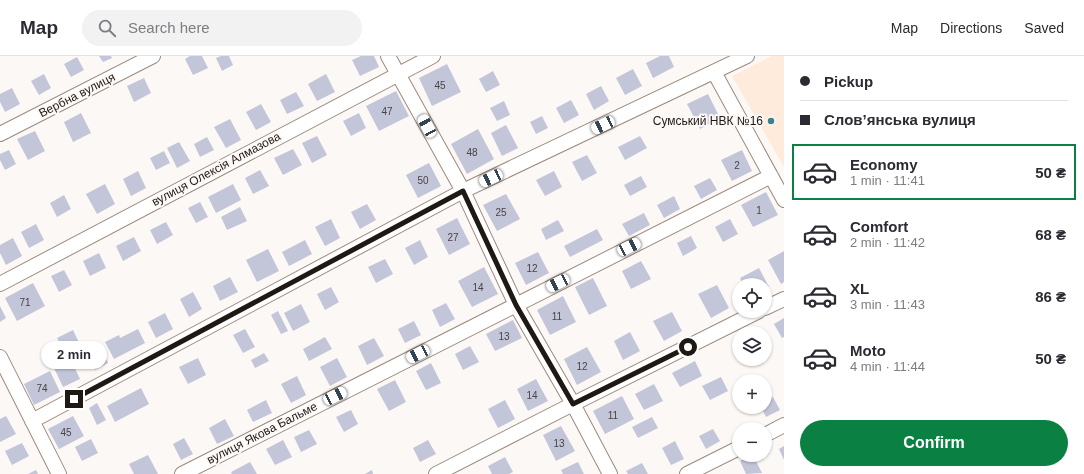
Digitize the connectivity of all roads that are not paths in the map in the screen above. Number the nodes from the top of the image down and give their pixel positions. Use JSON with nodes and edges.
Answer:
{"nodes":[{"id":1,"x":153,"y":56,"type":"edge"},
{"id":2,"x":388,"y":56,"type":"edge"},
{"id":3,"x":433,"y":56,"type":"edge"},
{"id":4,"x":747,"y":56,"type":"edge"},
{"id":5,"x":714,"y":72,"type":"junction"},
{"id":6,"x":398,"y":73,"type":"junction"},
{"id":7,"x":0,"y":134,"type":"edge"},
{"id":8,"x":771,"y":176,"type":"junction"},
{"id":9,"x":463,"y":191,"type":"junction"},
{"id":10,"x":784,"y":200,"type":"edge"},
{"id":11,"x":0,"y":284,"type":"edge"},
{"id":12,"x":784,"y":299,"type":"edge"},
{"id":13,"x":516,"y":305,"type":"junction"},
{"id":14,"x":772,"y":305,"type":"edge"},
{"id":15,"x":745,"y":318,"type":"edge"},
{"id":16,"x":0,"y":357,"type":"edge"},
{"id":17,"x":573,"y":404,"type":"junction"},
{"id":18,"x":32,"y":421,"type":"junction"},
{"id":19,"x":784,"y":425,"type":"edge"},
{"id":20,"x":772,"y":431,"type":"edge"},
{"id":21,"x":732,"y":452,"type":"edge"},
{"id":22,"x":59,"y":474,"type":"edge"},
{"id":23,"x":182,"y":474,"type":"edge"},
{"id":24,"x":436,"y":474,"type":"edge"},
{"id":25,"x":610,"y":474,"type":"edge"},
{"id":26,"x":687,"y":474,"type":"edge"}],
"edges":[{"from":1,"to":7,"type":"street","name":"Вербна вулиця"},
{"from":2,"to":6,"type":"street"},
{"from":3,"to":6,"type":"street","name":"вулиця Олексія Алмазова"},
{"from":4,"to":5,"type":"street"},
{"from":5,"to":8,"type":"street"},
{"from":5,"to":9,"type":"street"},
{"from":6,"to":9,"type":"street"},
{"from":6,"to":11,"type":"street","name":"вулиця Олексія Алмазова"},
{"from":8,"to":10,"type":"street"},
{"from":8,"to":13,"type":"street","name":"вулиця Якова Бальме"},
{"from":9,"to":13,"type":"street"},
{"from":9,"to":18,"type":"street"},
{"from":12,"to":14,"type":"street"},
{"from":13,"to":17,"type":"street"},
{"from":13,"to":23,"type":"street","name":"вулиця Якова Бальме"},
{"from":15,"to":17,"type":"street"},
{"from":16,"to":18,"type":"street"},
{"from":17,"to":24,"type":"street"},
{"from":17,"to":25,"type":"street"},
{"from":18,"to":22,"type":"street"},
{"from":19,"to":20,"type":"street"},
{"from":21,"to":26,"type":"street"}]}
